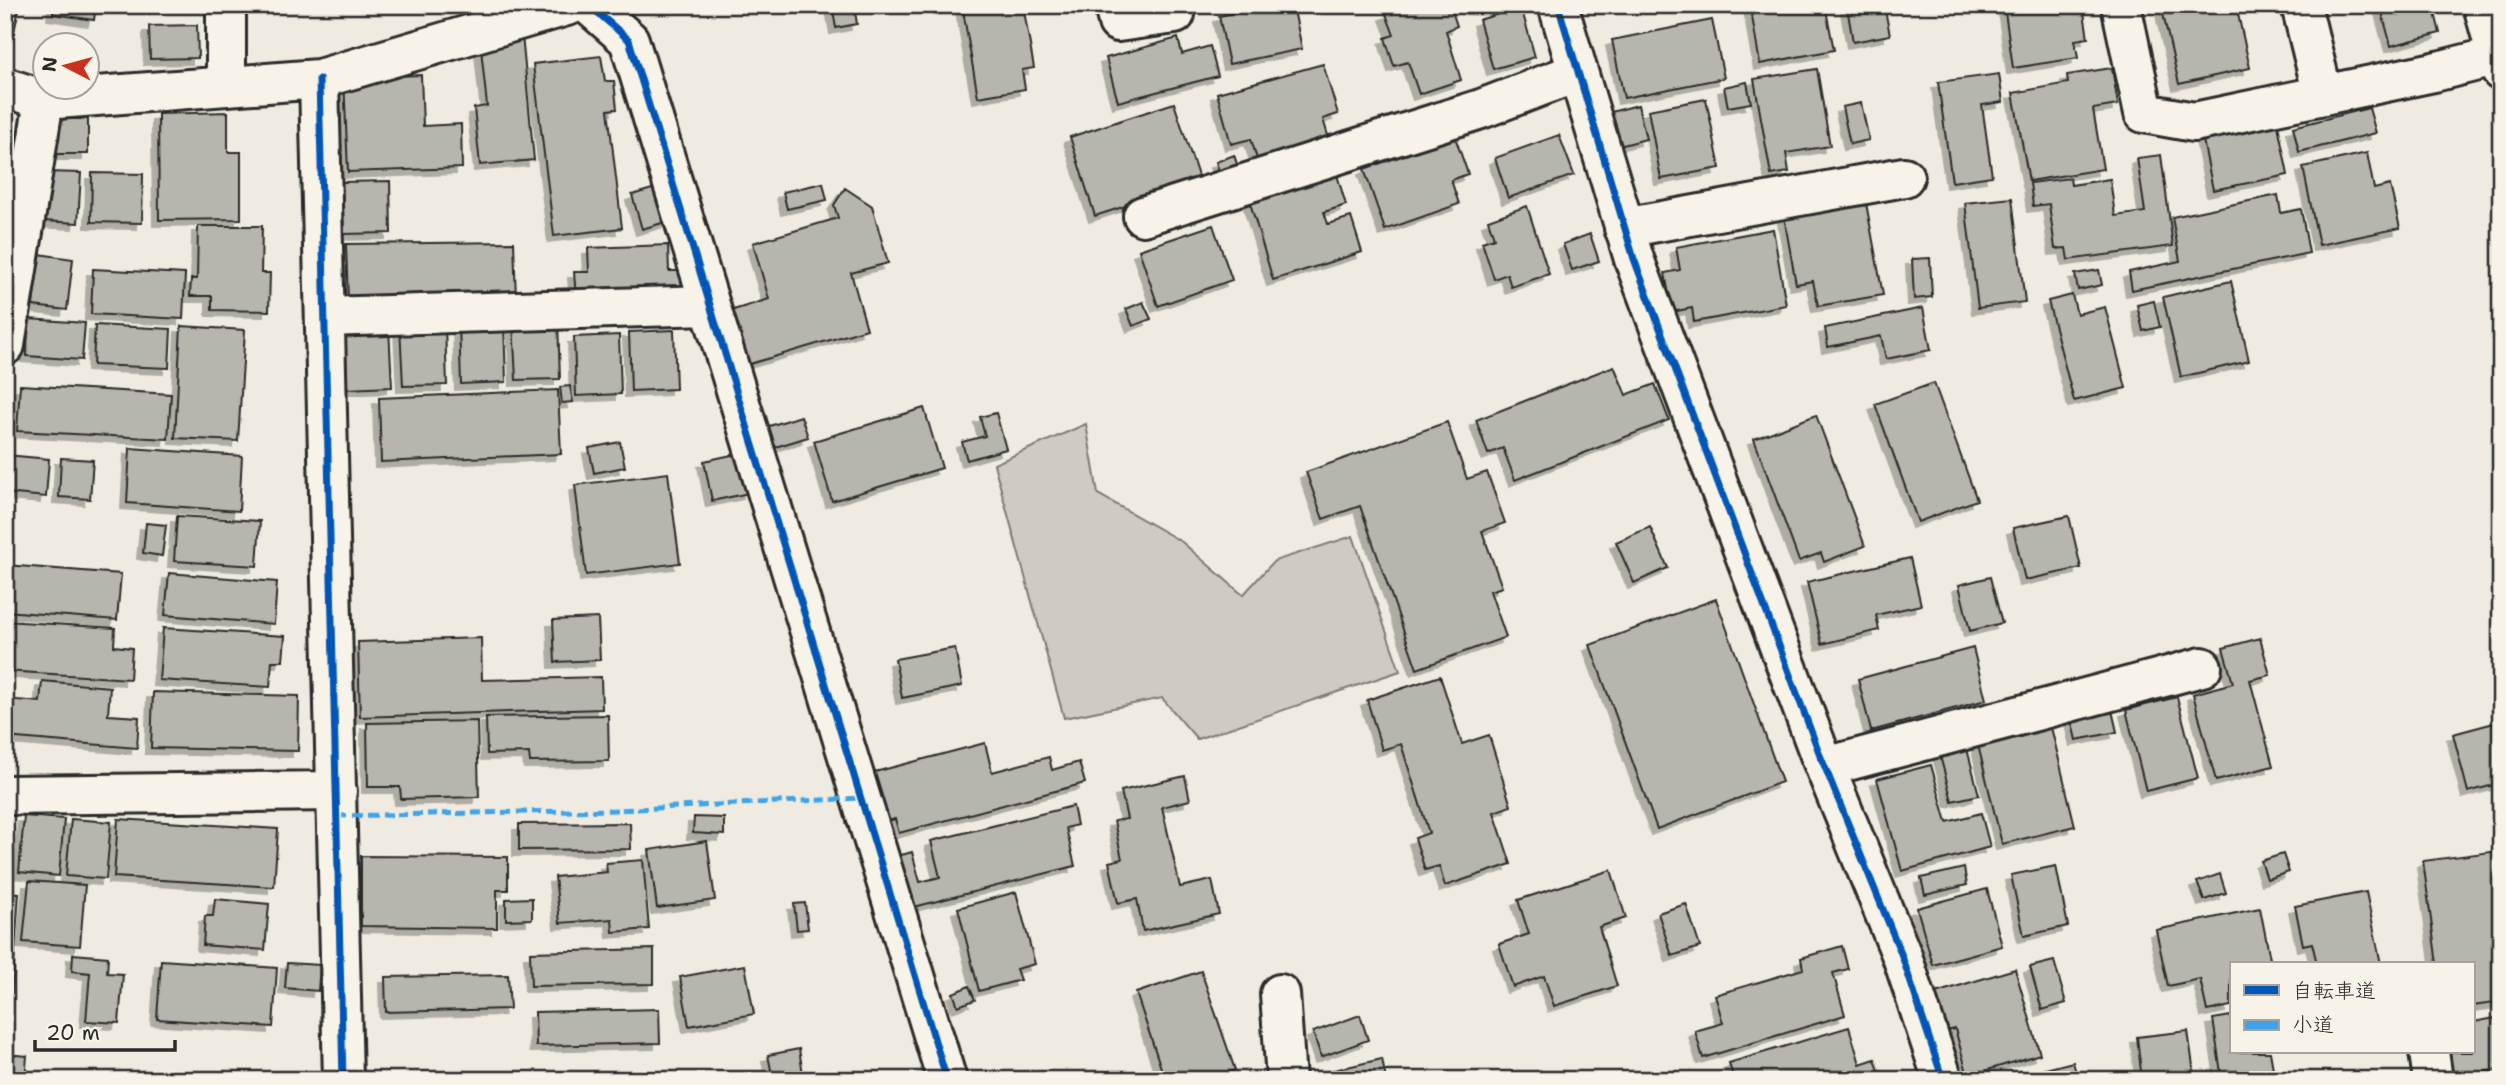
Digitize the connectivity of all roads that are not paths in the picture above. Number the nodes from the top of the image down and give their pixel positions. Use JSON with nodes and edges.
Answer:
{"nodes":[{"id":1,"x":226,"y":5,"type":"edge"},
{"id":2,"x":570,"y":5,"type":"edge"},
{"id":3,"x":589,"y":5,"type":"edge"},
{"id":4,"x":1114,"y":5,"type":"edge"},
{"id":5,"x":1558,"y":5,"type":"edge"},
{"id":6,"x":2121,"y":5,"type":"edge"},
{"id":7,"x":2301,"y":5,"type":"edge"},
{"id":8,"x":2483,"y":5,"type":"edge"},
{"id":9,"x":1175,"y":14,"type":"dead end"},
{"id":10,"x":2499,"y":60,"type":"edge"},
{"id":11,"x":1578,"y":72,"type":"junction"},
{"id":12,"x":319,"y":79,"type":"junction"},
{"id":13,"x":226,"y":86,"type":"junction"},
{"id":14,"x":5,"y":87,"type":"edge"},
{"id":15,"x":2323,"y":95,"type":"junction"},
{"id":16,"x":32,"y":96,"type":"edge"},
{"id":17,"x":102,"y":96,"type":"edge"},
{"id":18,"x":44,"y":102,"type":"edge"},
{"id":19,"x":1905,"y":177,"type":"dead end"},
{"id":20,"x":1143,"y":216,"type":"dead end"},
{"id":21,"x":1625,"y":228,"type":"junction"},
{"id":22,"x":709,"y":305,"type":"junction"},
{"id":23,"x":325,"y":317,"type":"junction"},
{"id":24,"x":5,"y":345,"type":"edge"},
{"id":25,"x":2203,"y":667,"type":"dead end"},
{"id":26,"x":1825,"y":767,"type":"junction"},
{"id":27,"x":337,"y":791,"type":"junction"},
{"id":28,"x":5,"y":795,"type":"edge"},
{"id":29,"x":1280,"y":994,"type":"dead end"},
{"id":30,"x":2429,"y":1054,"type":"edge"},
{"id":31,"x":343,"y":1080,"type":"edge"},
{"id":32,"x":947,"y":1080,"type":"edge"},
{"id":33,"x":1286,"y":1080,"type":"edge"},
{"id":34,"x":1944,"y":1080,"type":"edge"},
{"id":35,"x":2433,"y":1080,"type":"edge"}],
"edges":[{"from":1,"to":13,"type":"street"},
{"from":2,"to":12,"type":"street"},
{"from":3,"to":22,"type":"street"},
{"from":4,"to":9,"type":"street"},
{"from":5,"to":11,"type":"street"},
{"from":6,"to":15,"type":"street"},
{"from":7,"to":15,"type":"street"},
{"from":8,"to":10,"type":"street"},
{"from":10,"to":15,"type":"street"},
{"from":11,"to":20,"type":"street"},
{"from":11,"to":21,"type":"street"},
{"from":12,"to":13,"type":"street"},
{"from":12,"to":23,"type":"street"},
{"from":13,"to":17,"type":"street"},
{"from":14,"to":16,"type":"street"},
{"from":18,"to":24,"type":"street"},
{"from":19,"to":21,"type":"street"},
{"from":21,"to":26,"type":"street"},
{"from":22,"to":23,"type":"street"},
{"from":22,"to":32,"type":"street"},
{"from":23,"to":27,"type":"street"},
{"from":25,"to":26,"type":"street"},
{"from":26,"to":34,"type":"street"},
{"from":27,"to":28,"type":"street"},
{"from":27,"to":31,"type":"street"},
{"from":29,"to":33,"type":"street"},
{"from":30,"to":35,"type":"street"}]}
